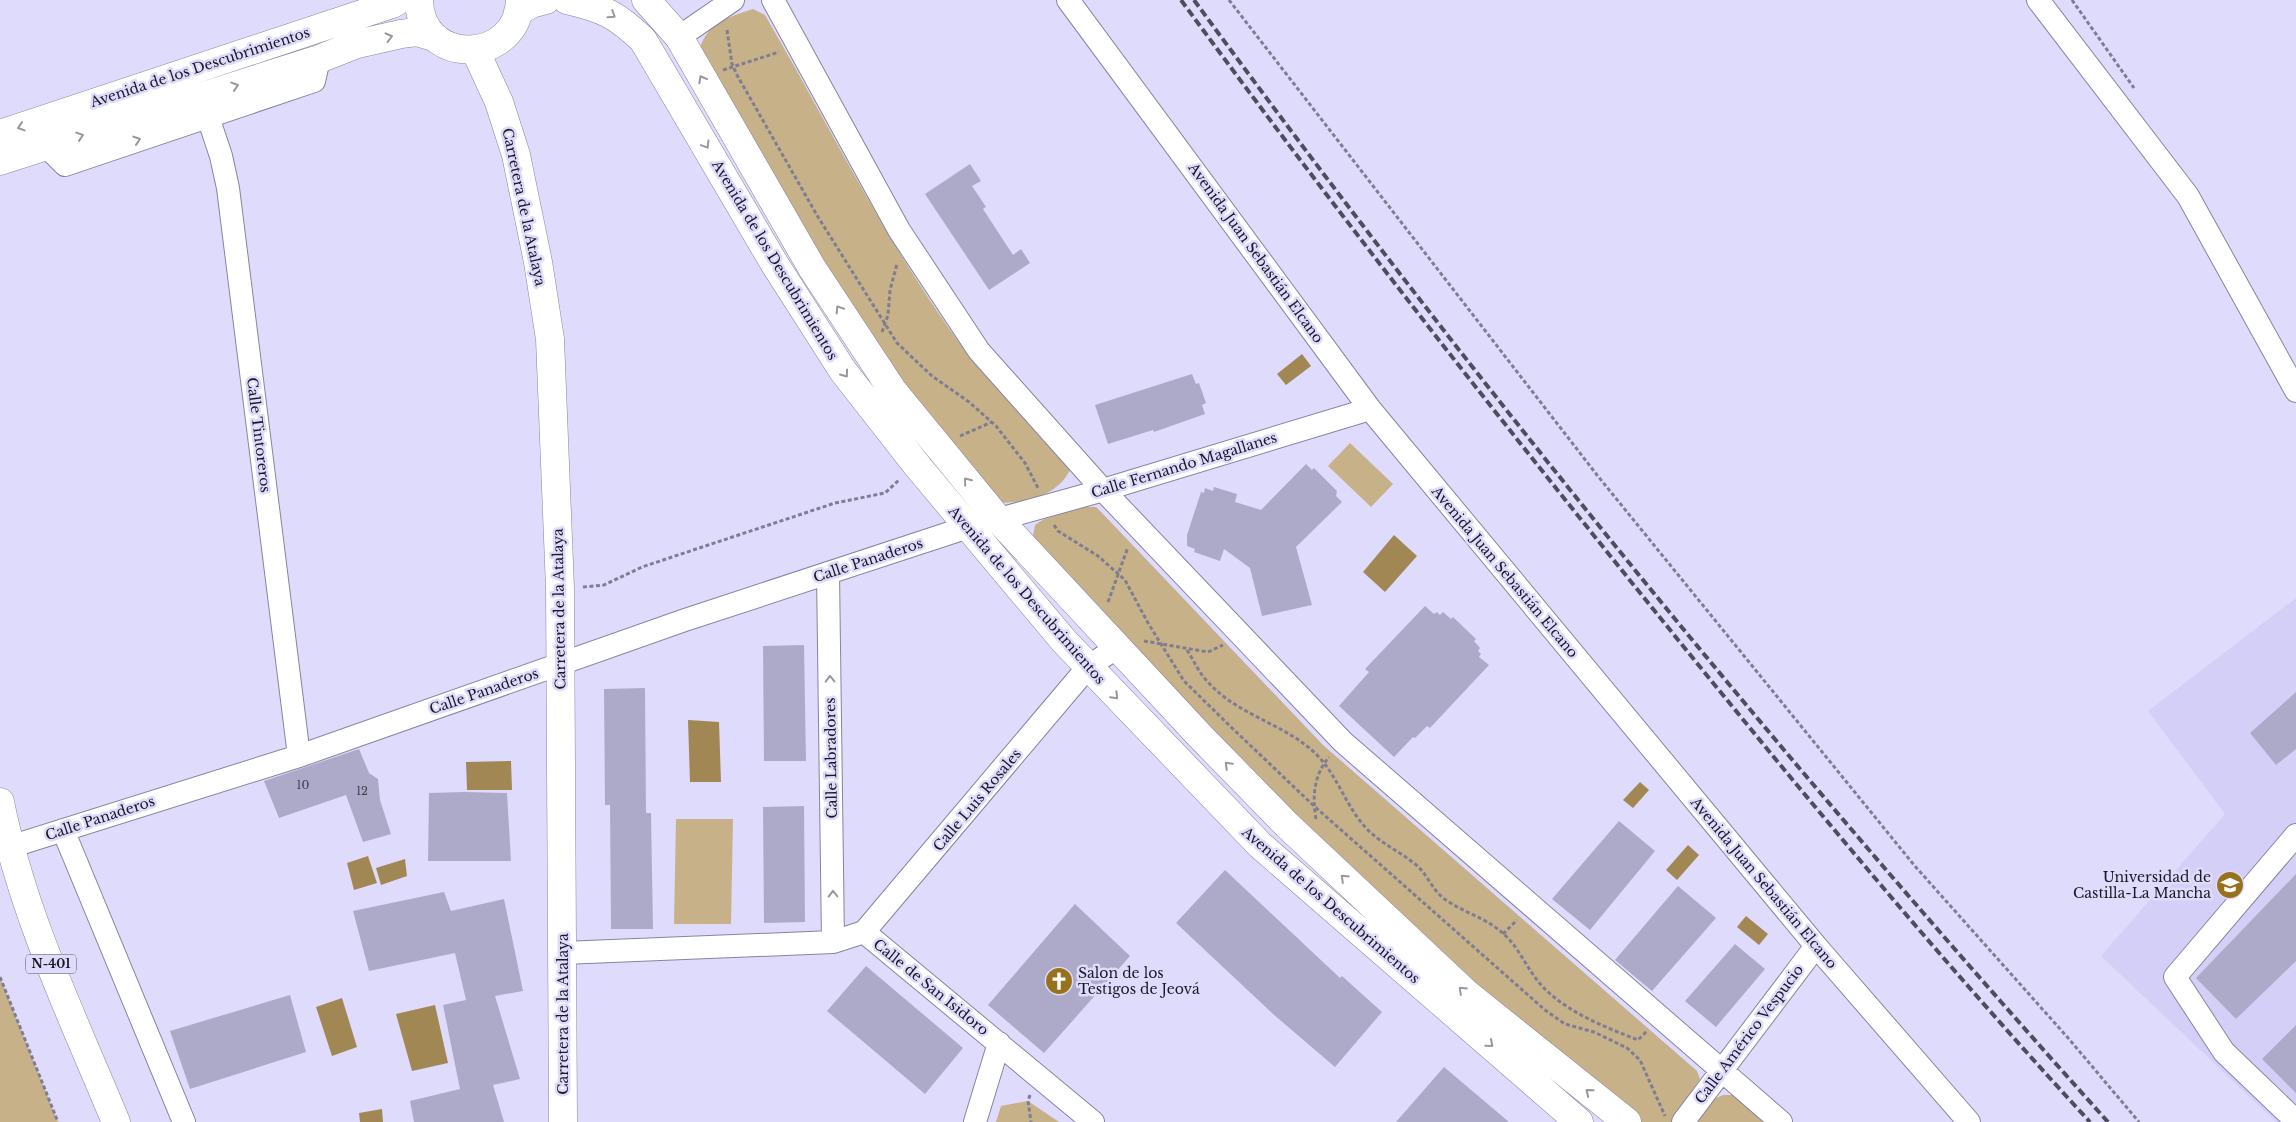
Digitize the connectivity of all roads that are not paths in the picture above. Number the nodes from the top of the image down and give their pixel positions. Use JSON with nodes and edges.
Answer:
{"nodes":[{"id":1,"x":399,"y":0,"type":"edge"},
{"id":2,"x":420,"y":0,"type":"edge"},
{"id":3,"x":546,"y":0,"type":"edge"},
{"id":4,"x":567,"y":0,"type":"edge"},
{"id":5,"x":646,"y":0,"type":"edge"},
{"id":6,"x":773,"y":0,"type":"edge"},
{"id":7,"x":1068,"y":0,"type":"edge"},
{"id":8,"x":2038,"y":0,"type":"edge"},
{"id":9,"x":519,"y":6,"type":"edge"},
{"id":10,"x":725,"y":6,"type":"edge"},
{"id":11,"x":679,"y":37,"type":"junction"},
{"id":12,"x":436,"y":38,"type":"junction"},
{"id":13,"x":485,"y":47,"type":"junction"},
{"id":14,"x":319,"y":59,"type":"junction"},
{"id":15,"x":208,"y":117,"type":"junction"},
{"id":16,"x":0,"y":134,"type":"edge"},
{"id":17,"x":47,"y":147,"type":"junction"},
{"id":18,"x":0,"y":161,"type":"edge"},
{"id":19,"x":2296,"y":390,"type":"edge"},
{"id":20,"x":1370,"y":409,"type":"junction"},
{"id":21,"x":1102,"y":490,"type":"junction"},
{"id":22,"x":998,"y":519,"type":"junction"},
{"id":23,"x":967,"y":528,"type":"junction"},
{"id":24,"x":828,"y":573,"type":"junction"},
{"id":25,"x":1119,"y":651,"type":"junction"},
{"id":26,"x":560,"y":664,"type":"junction"},
{"id":27,"x":1088,"y":667,"type":"junction"},
{"id":28,"x":299,"y":756,"type":"junction"},
{"id":29,"x":0,"y":802,"type":"edge"},
{"id":30,"x":62,"y":830,"type":"junction"},
{"id":31,"x":2296,"y":835,"type":"edge"},
{"id":32,"x":3,"y":853,"type":"edge"},
{"id":33,"x":864,"y":932,"type":"junction"},
{"id":34,"x":834,"y":942,"type":"junction"},
{"id":35,"x":1816,"y":946,"type":"junction"},
{"id":36,"x":563,"y":953,"type":"junction"},
{"id":37,"x":999,"y":1043,"type":"junction"},
{"id":38,"x":1721,"y":1072,"type":"junction"},
{"id":39,"x":2296,"y":1121,"type":"edge"},
{"id":40,"x":99,"y":1122,"type":"edge"},
{"id":41,"x":116,"y":1122,"type":"edge"},
{"id":42,"x":184,"y":1122,"type":"edge"},
{"id":43,"x":564,"y":1122,"type":"edge"},
{"id":44,"x":975,"y":1122,"type":"edge"},
{"id":45,"x":1093,"y":1122,"type":"edge"},
{"id":46,"x":1579,"y":1122,"type":"edge"},
{"id":47,"x":1627,"y":1122,"type":"edge"},
{"id":48,"x":1683,"y":1122,"type":"edge"},
{"id":49,"x":1781,"y":1122,"type":"edge"},
{"id":50,"x":1969,"y":1122,"type":"edge"}],
"edges":[{"from":1,"to":16,"type":"main road","name":"Avenida de los Descubrimientos","one_way":true},
{"from":2,"to":12,"type":"main road"},
{"from":3,"to":9,"type":"main road"},
{"from":4,"to":23,"type":"main road","name":"Avenida de los Descubrimientos","one_way":true},
{"from":5,"to":11,"type":"main road","name":"Avenida de los Descubrimientos"},
{"from":6,"to":21,"type":"street"},
{"from":7,"to":20,"type":"street","name":"Avenida Juan Sebastián Elcano"},
{"from":8,"to":19,"type":"street"},
{"from":9,"to":13,"type":"main road"},
{"from":10,"to":11,"type":"street"},
{"from":22,"to":11,"type":"main road","name":"Avenida de los Descubrimientos","one_way":true},
{"from":12,"to":13,"type":"main road","name":"Avenida de los Descubrimientos"},
{"from":14,"to":12,"type":"main road","name":"Avenida de los Descubrimientos","one_way":true},
{"from":13,"to":26,"type":"main road","name":"Carretera de la Atalaya"},
{"from":14,"to":15,"type":"street"},
{"from":17,"to":14,"type":"main road","name":"Avenida de los Descubrimientos","one_way":true},
{"from":17,"to":15,"type":"street","one_way":true},
{"from":15,"to":28,"type":"street","name":"Calle Tintoreros"},
{"from":17,"to":18,"type":"main road","name":"Avenida de los Descubrimientos"},
{"from":20,"to":21,"type":"street","name":"Calle Fernando Magallanes"},
{"from":20,"to":35,"type":"street","name":"Avenida Juan Sebastián Elcano"},
{"from":21,"to":22,"type":"street","name":"Calle Fernando Magallanes"},
{"from":21,"to":38,"type":"street"},
{"from":22,"to":23,"type":"street","name":"Calle Panaderos"},
{"from":22,"to":25,"type":"main road","name":"Avenida de los Descubrimientos"},
{"from":23,"to":24,"type":"street","name":"Calle Panaderos"},
{"from":23,"to":27,"type":"main road","name":"Avenida de los Descubrimientos"},
{"from":24,"to":26,"type":"street","name":"Calle Panaderos"},
{"from":34,"to":24,"type":"street","name":"Calle Labradores","one_way":true},
{"from":25,"to":27,"type":"street","name":"Calle Luis Rosales"},
{"from":47,"to":25,"type":"main road","name":"Avenida de los Descubrimientos","one_way":true},
{"from":26,"to":28,"type":"street","name":"Calle Panaderos"},
{"from":26,"to":36,"type":"main road","name":"Carretera de la Atalaya"},
{"from":27,"to":33,"type":"street","name":"Calle Luis Rosales"},
{"from":27,"to":46,"type":"main road","name":"Avenida de los Descubrimientos","one_way":true},
{"from":28,"to":30,"type":"street","name":"Calle Panaderos"},
{"from":29,"to":32,"type":"main road","number":"N-401"},
{"from":30,"to":32,"type":"street","name":"Calle Panaderos"},
{"from":30,"to":42,"type":"street"},
{"from":31,"to":39,"type":"street"},
{"from":32,"to":40,"type":"main road","number":"N-401"},
{"from":32,"to":41,"type":"main road","number":"N-401"},
{"from":33,"to":34,"type":"street","name":"Calle de San Isidoro"},
{"from":33,"to":37,"type":"street","name":"Calle de San Isidoro"},
{"from":34,"to":36,"type":"street","name":"Calle de San Isidoro"},
{"from":35,"to":38,"type":"street","name":"Calle Américo Vespucio"},
{"from":35,"to":50,"type":"street","name":"Avenida Juan Sebastián Elcano"},
{"from":36,"to":43,"type":"main road","name":"Carretera de la Atalaya"},
{"from":37,"to":44,"type":"street"},
{"from":37,"to":45,"type":"street","name":"Calle de San Isidoro"},
{"from":38,"to":48,"type":"street","name":"Calle Américo Vespucio"},
{"from":38,"to":49,"type":"street"}]}
